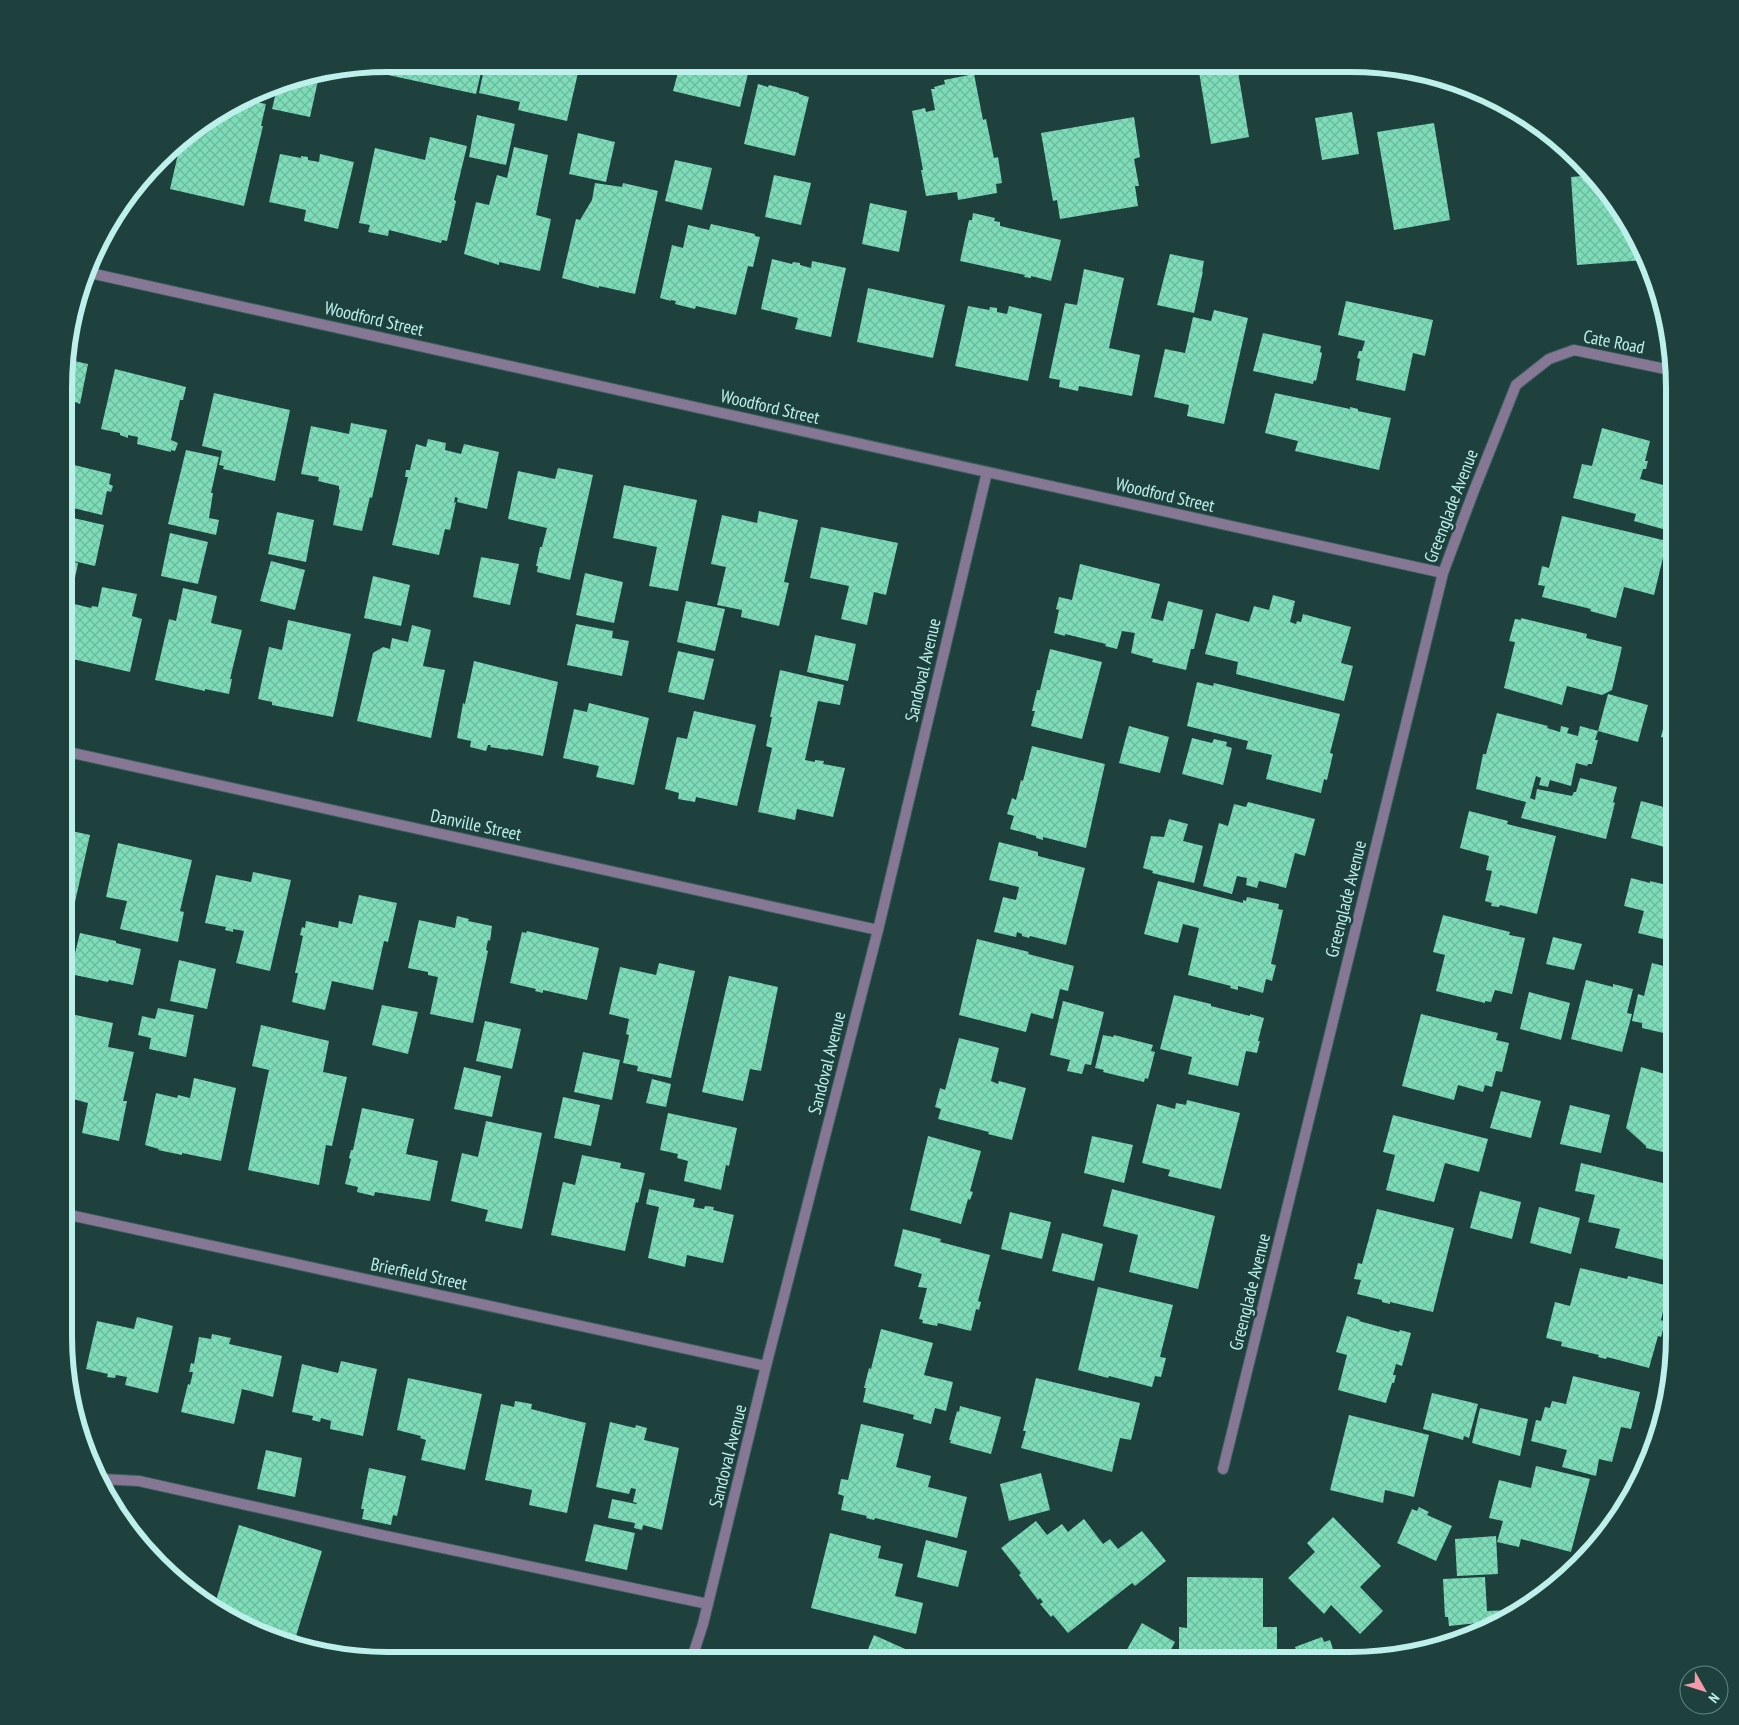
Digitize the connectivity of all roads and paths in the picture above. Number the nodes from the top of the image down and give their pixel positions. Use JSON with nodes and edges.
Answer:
{"nodes":[{"id":1,"x":94,"y":274,"type":"edge"},
{"id":2,"x":1549,"y":359,"type":"joint"},
{"id":3,"x":1666,"y":369,"type":"edge"},
{"id":4,"x":987,"y":472,"type":"junction"},
{"id":5,"x":1443,"y":574,"type":"junction"},
{"id":6,"x":73,"y":753,"type":"edge"},
{"id":7,"x":878,"y":930,"type":"junction"},
{"id":8,"x":73,"y":1216,"type":"edge"},
{"id":9,"x":766,"y":1366,"type":"junction"},
{"id":10,"x":1224,"y":1469,"type":"dead end"},
{"id":11,"x":107,"y":1479,"type":"edge"},
{"id":12,"x":708,"y":1604,"type":"junction"},
{"id":13,"x":693,"y":1652,"type":"edge"}],
"edges":[{"from":1,"to":4,"type":"street","name":"Woodford Street"},
{"from":2,"to":3,"type":"street","name":"Cate Road"},
{"from":2,"to":5,"type":"street","name":"Greenglade Avenue"},
{"from":4,"to":5,"type":"street","name":"Woodford Street"},
{"from":4,"to":7,"type":"street","name":"Sandoval Avenue"},
{"from":5,"to":10,"type":"street","name":"Greenglade Avenue"},
{"from":6,"to":7,"type":"street","name":"Danville Street"},
{"from":7,"to":9,"type":"street","name":"Sandoval Avenue"},
{"from":8,"to":9,"type":"street","name":"Brierfield Street"},
{"from":9,"to":12,"type":"street","name":"Sandoval Avenue"},
{"from":11,"to":12,"type":"street"},
{"from":12,"to":13,"type":"street","name":"Sandoval Avenue"}]}
